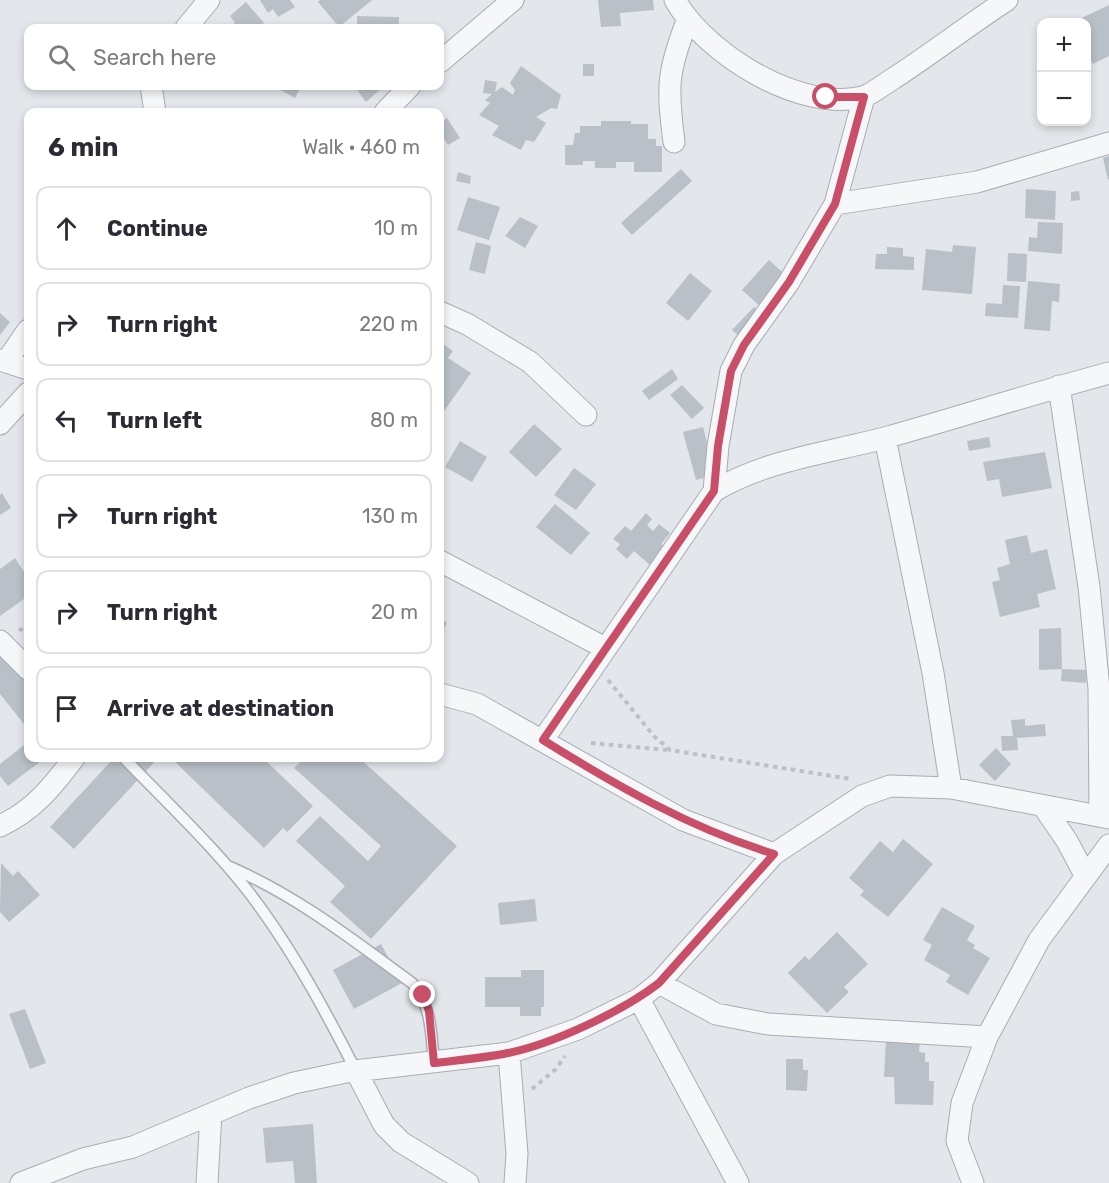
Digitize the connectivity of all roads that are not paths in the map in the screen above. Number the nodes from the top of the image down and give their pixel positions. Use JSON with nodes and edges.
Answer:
{"nodes":[{"id":1,"x":209,"y":0,"type":"edge"},
{"id":2,"x":513,"y":0,"type":"edge"},
{"id":3,"x":675,"y":0,"type":"edge"},
{"id":4,"x":1007,"y":0,"type":"edge"},
{"id":5,"x":687,"y":21,"type":"junction"},
{"id":6,"x":189,"y":24,"type":"edge"},
{"id":7,"x":444,"y":59,"type":"edge"},
{"id":8,"x":151,"y":90,"type":"edge"},
{"id":9,"x":406,"y":90,"type":"edge"},
{"id":10,"x":864,"y":97,"type":"junction"},
{"id":11,"x":154,"y":108,"type":"edge"},
{"id":12,"x":389,"y":108,"type":"edge"},
{"id":13,"x":674,"y":142,"type":"dead end"},
{"id":14,"x":1109,"y":143,"type":"edge"},
{"id":15,"x":835,"y":204,"type":"junction"},
{"id":16,"x":444,"y":314,"type":"edge"},
{"id":17,"x":24,"y":335,"type":"edge"},
{"id":18,"x":3,"y":361,"type":"edge"},
{"id":19,"x":24,"y":368,"type":"edge"},
{"id":20,"x":1109,"y":373,"type":"edge"},
{"id":21,"x":1059,"y":386,"type":"junction"},
{"id":22,"x":24,"y":397,"type":"edge"},
{"id":23,"x":586,"y":415,"type":"dead end"},
{"id":24,"x":0,"y":424,"type":"edge"},
{"id":25,"x":885,"y":438,"type":"junction"},
{"id":26,"x":714,"y":491,"type":"junction"},
{"id":27,"x":444,"y":563,"type":"edge"},
{"id":28,"x":0,"y":641,"type":"edge"},
{"id":29,"x":599,"y":656,"type":"junction"},
{"id":30,"x":24,"y":665,"type":"edge"},
{"id":31,"x":444,"y":694,"type":"edge"},
{"id":32,"x":551,"y":745,"type":"junction"},
{"id":33,"x":71,"y":762,"type":"edge"},
{"id":34,"x":128,"y":762,"type":"edge"},
{"id":35,"x":951,"y":788,"type":"junction"},
{"id":36,"x":1043,"y":806,"type":"junction"},
{"id":37,"x":1104,"y":817,"type":"edge"},
{"id":38,"x":0,"y":826,"type":"edge"},
{"id":39,"x":1109,"y":844,"type":"edge"},
{"id":40,"x":774,"y":854,"type":"junction"},
{"id":41,"x":227,"y":866,"type":"junction"},
{"id":42,"x":1085,"y":875,"type":"junction"},
{"id":43,"x":659,"y":983,"type":"junction"},
{"id":44,"x":639,"y":999,"type":"junction"},
{"id":45,"x":987,"y":1037,"type":"junction"},
{"id":46,"x":509,"y":1053,"type":"junction"},
{"id":47,"x":434,"y":1063,"type":"junction"},
{"id":48,"x":357,"y":1072,"type":"junction"},
{"id":49,"x":211,"y":1114,"type":"junction"},
{"id":50,"x":21,"y":1183,"type":"edge"},
{"id":51,"x":207,"y":1183,"type":"edge"},
{"id":52,"x":468,"y":1183,"type":"edge"},
{"id":53,"x":515,"y":1183,"type":"edge"},
{"id":54,"x":738,"y":1183,"type":"edge"},
{"id":55,"x":973,"y":1183,"type":"edge"}],
"edges":[{"from":1,"to":6,"type":"street"},
{"from":2,"to":7,"type":"street"},
{"from":3,"to":5,"type":"street"},
{"from":4,"to":10,"type":"street"},
{"from":5,"to":10,"type":"street"},
{"from":5,"to":13,"type":"street"},
{"from":8,"to":11,"type":"street"},
{"from":9,"to":12,"type":"street"},
{"from":10,"to":15,"type":"street"},
{"from":14,"to":15,"type":"street"},
{"from":15,"to":26,"type":"street"},
{"from":16,"to":23,"type":"street"},
{"from":17,"to":18,"type":"street"},
{"from":18,"to":19,"type":"street"},
{"from":20,"to":21,"type":"street"},
{"from":21,"to":25,"type":"street"},
{"from":21,"to":37,"type":"street"},
{"from":22,"to":24,"type":"street"},
{"from":25,"to":26,"type":"street"},
{"from":25,"to":35,"type":"street"},
{"from":26,"to":29,"type":"street"},
{"from":27,"to":29,"type":"street"},
{"from":28,"to":30,"type":"street"},
{"from":29,"to":32,"type":"street"},
{"from":31,"to":32,"type":"street"},
{"from":32,"to":40,"type":"street"},
{"from":33,"to":38,"type":"street"},
{"from":34,"to":41,"type":"lane"},
{"from":35,"to":36,"type":"street"},
{"from":35,"to":40,"type":"street"},
{"from":36,"to":37,"type":"street"},
{"from":36,"to":42,"type":"street"},
{"from":39,"to":42,"type":"street"},
{"from":40,"to":43,"type":"street"},
{"from":41,"to":47,"type":"lane"},
{"from":41,"to":48,"type":"lane"},
{"from":42,"to":45,"type":"street"},
{"from":43,"to":44,"type":"street"},
{"from":43,"to":45,"type":"street"},
{"from":44,"to":46,"type":"street"},
{"from":44,"to":54,"type":"street"},
{"from":45,"to":55,"type":"street"},
{"from":46,"to":47,"type":"street"},
{"from":46,"to":53,"type":"street"},
{"from":47,"to":48,"type":"street"},
{"from":48,"to":49,"type":"street"},
{"from":48,"to":52,"type":"street"},
{"from":49,"to":50,"type":"street"},
{"from":49,"to":51,"type":"street"}]}
